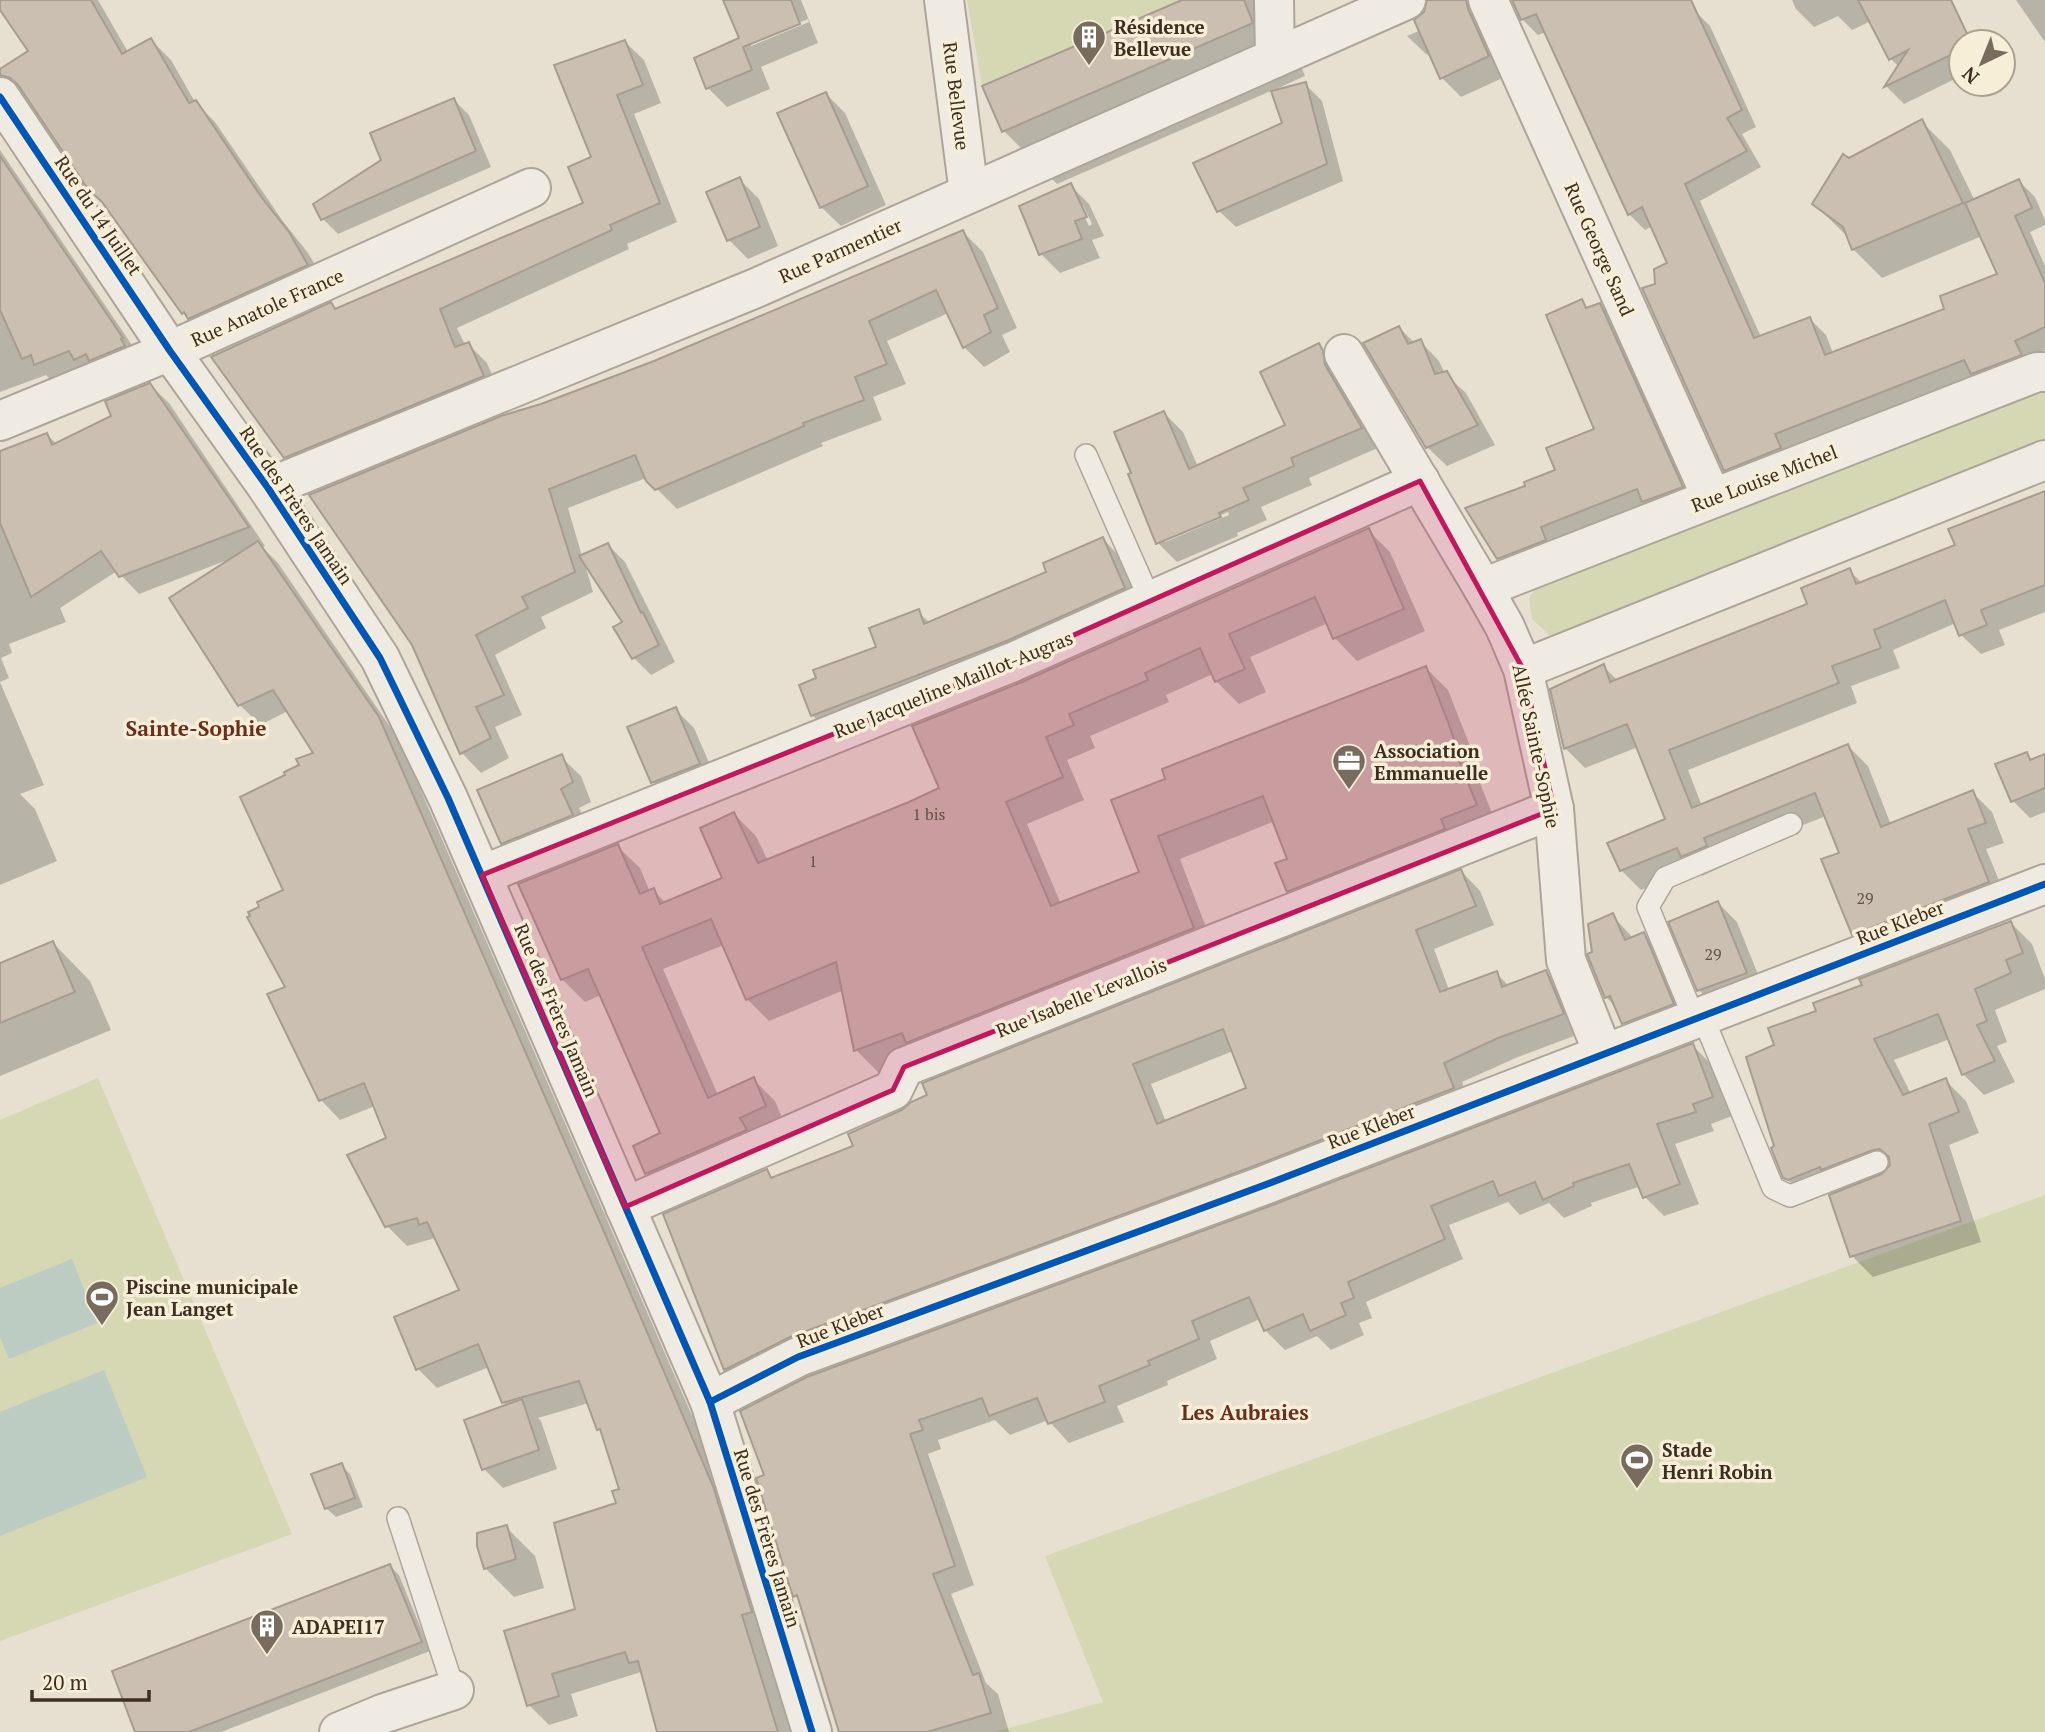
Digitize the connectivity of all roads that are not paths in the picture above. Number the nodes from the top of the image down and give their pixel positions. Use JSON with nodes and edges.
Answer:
{"nodes":[{"id":1,"x":944,"y":0,"type":"edge"},
{"id":2,"x":1274,"y":0,"type":"edge"},
{"id":3,"x":1406,"y":0,"type":"edge"},
{"id":4,"x":1488,"y":0,"type":"edge"},
{"id":5,"x":1275,"y":58,"type":"junction"},
{"id":6,"x":0,"y":96,"type":"edge"},
{"id":7,"x":531,"y":188,"type":"dead end"},
{"id":8,"x":969,"y":193,"type":"junction"},
{"id":9,"x":170,"y":351,"type":"junction"},
{"id":10,"x":1344,"y":354,"type":"dead end"},
{"id":11,"x":2045,"y":373,"type":"edge"},
{"id":12,"x":0,"y":421,"type":"edge"},
{"id":13,"x":1086,"y":454,"type":"dead end"},
{"id":14,"x":2045,"y":460,"type":"edge"},
{"id":15,"x":1420,"y":481,"type":"junction"},
{"id":16,"x":268,"y":488,"type":"junction"},
{"id":17,"x":1712,"y":498,"type":"junction"},
{"id":18,"x":1483,"y":588,"type":"junction"},
{"id":19,"x":1143,"y":603,"type":"junction"},
{"id":20,"x":1523,"y":669,"type":"junction"},
{"id":21,"x":1554,"y":809,"type":"junction"},
{"id":22,"x":1791,"y":824,"type":"dead end"},
{"id":23,"x":482,"y":875,"type":"junction"},
{"id":24,"x":2045,"y":884,"type":"edge"},
{"id":25,"x":1698,"y":1016,"type":"junction"},
{"id":26,"x":1603,"y":1053,"type":"junction"},
{"id":27,"x":1877,"y":1162,"type":"dead end"},
{"id":28,"x":625,"y":1207,"type":"junction"},
{"id":29,"x":710,"y":1402,"type":"junction"},
{"id":30,"x":398,"y":1518,"type":"dead end"},
{"id":31,"x":454,"y":1690,"type":"joint"},
{"id":32,"x":385,"y":1723,"type":"edge"},
{"id":33,"x":339,"y":1732,"type":"edge"},
{"id":34,"x":811,"y":1732,"type":"edge"}],
"edges":[{"from":1,"to":8,"type":"street","name":"Rue Bellevue"},
{"from":2,"to":5,"type":"street"},
{"from":3,"to":5,"type":"street","name":"Rue Parmentier"},
{"from":4,"to":17,"type":"street","name":"Rue George Sand"},
{"from":5,"to":8,"type":"street","name":"Rue Parmentier"},
{"from":6,"to":9,"type":"street","name":"Rue du 14 Juillet"},
{"from":7,"to":9,"type":"street","name":"Rue Anatole France"},
{"from":8,"to":16,"type":"street","name":"Rue Parmentier"},
{"from":9,"to":12,"type":"street","name":"Rue Anatole France"},
{"from":9,"to":16,"type":"street","name":"Rue des Frères Jamain"},
{"from":10,"to":15,"type":"street","name":"Allée Sainte-Sophie"},
{"from":11,"to":17,"type":"street","name":"Rue Louise Michel"},
{"from":13,"to":19,"type":"lane"},
{"from":14,"to":20,"type":"street"},
{"from":15,"to":18,"type":"street","name":"Allée Sainte-Sophie"},
{"from":15,"to":19,"type":"street","name":"Rue Jacqueline Maillot-Augras"},
{"from":16,"to":23,"type":"street","name":"Rue des Frères Jamain"},
{"from":17,"to":18,"type":"street","name":"Rue Louise Michel"},
{"from":18,"to":20,"type":"street","name":"Allée Sainte-Sophie"},
{"from":19,"to":23,"type":"street","name":"Rue Jacqueline Maillot-Augras"},
{"from":20,"to":21,"type":"street","name":"Allée Sainte-Sophie"},
{"from":21,"to":26,"type":"street","name":"Allée Sainte-Sophie"},
{"from":21,"to":28,"type":"street","name":"Rue Isabelle Levallois"},
{"from":22,"to":25,"type":"lane"},
{"from":23,"to":28,"type":"street","name":"Rue des Frères Jamain"},
{"from":24,"to":25,"type":"street","name":"Rue Kleber"},
{"from":25,"to":26,"type":"street","name":"Rue Kleber"},
{"from":25,"to":27,"type":"lane"},
{"from":26,"to":29,"type":"street","name":"Rue Kleber"},
{"from":28,"to":29,"type":"street","name":"Rue des Frères Jamain"},
{"from":29,"to":34,"type":"street","name":"Rue des Frères Jamain"},
{"from":30,"to":31,"type":"lane"},
{"from":31,"to":32,"type":"street"},
{"from":32,"to":33,"type":"street"}]}
